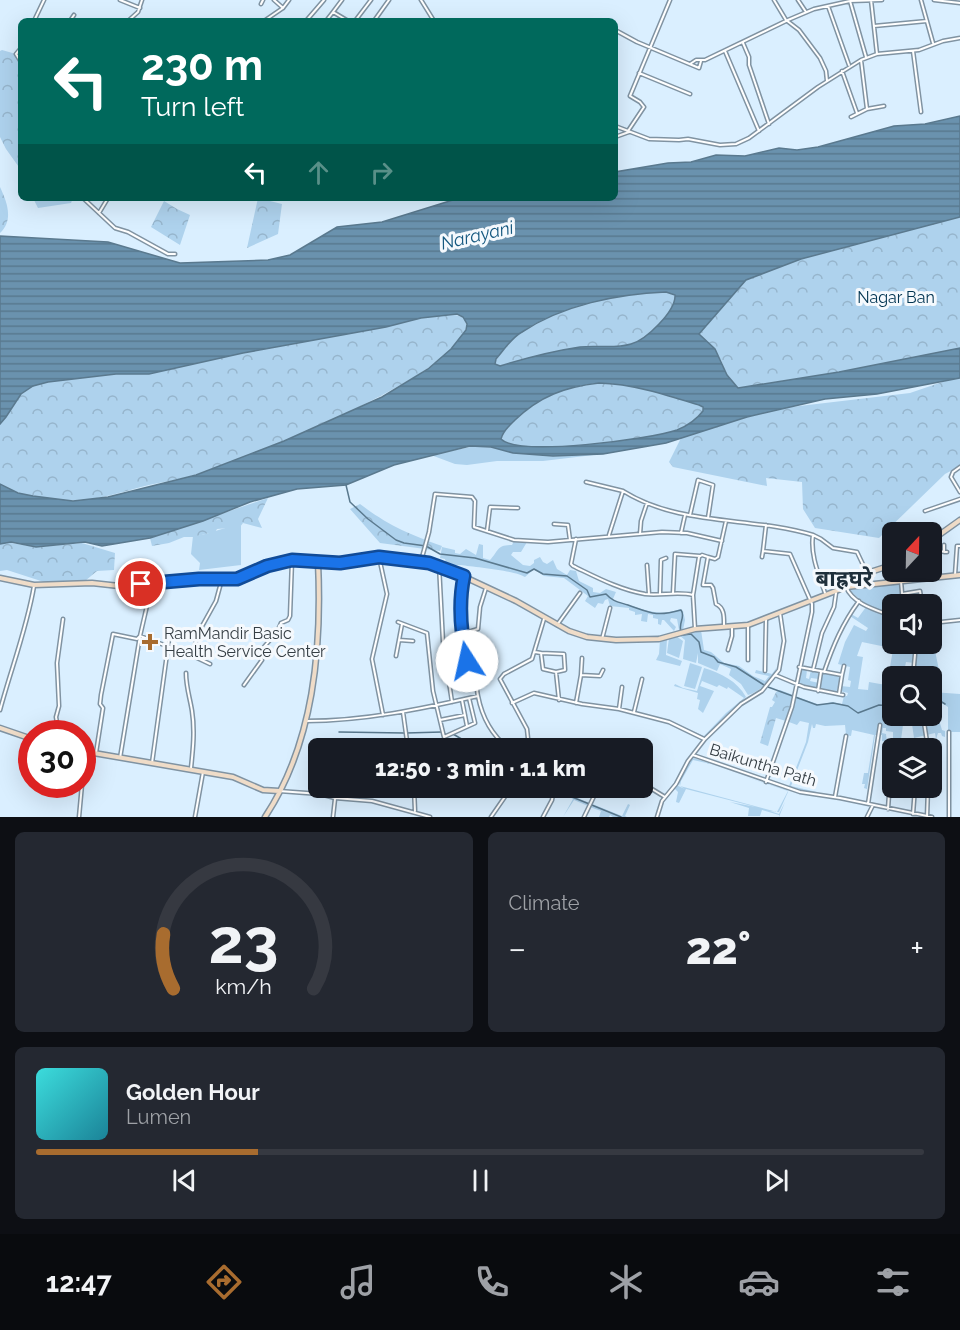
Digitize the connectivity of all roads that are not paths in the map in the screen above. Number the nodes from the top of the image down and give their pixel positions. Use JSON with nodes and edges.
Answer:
{"nodes":[{"id":1,"x":44,"y":0,"type":"edge"},
{"id":2,"x":120,"y":0,"type":"edge"},
{"id":3,"x":142,"y":0,"type":"edge"},
{"id":4,"x":263,"y":0,"type":"edge"},
{"id":5,"x":274,"y":0,"type":"edge"},
{"id":6,"x":289,"y":0,"type":"edge"},
{"id":7,"x":324,"y":0,"type":"edge"},
{"id":8,"x":342,"y":0,"type":"edge"},
{"id":9,"x":371,"y":0,"type":"edge"},
{"id":10,"x":389,"y":0,"type":"edge"},
{"id":11,"x":421,"y":0,"type":"edge"},
{"id":12,"x":670,"y":0,"type":"edge"},
{"id":13,"x":774,"y":0,"type":"edge"},
{"id":14,"x":798,"y":0,"type":"edge"},
{"id":15,"x":829,"y":0,"type":"edge"},
{"id":16,"x":871,"y":0,"type":"edge"},
{"id":17,"x":882,"y":0,"type":"edge"},
{"id":18,"x":921,"y":0,"type":"edge"},
{"id":19,"x":934,"y":0,"type":"edge"},
{"id":20,"x":850,"y":1,"type":"edge"},
{"id":21,"x":952,"y":1,"type":"edge"},
{"id":22,"x":960,"y":3,"type":"edge"},
{"id":23,"x":261,"y":4,"type":"dead end"},
{"id":24,"x":829,"y":5,"type":"junction"},
{"id":25,"x":140,"y":8,"type":"junction"},
{"id":26,"x":283,"y":8,"type":"junction"},
{"id":27,"x":333,"y":12,"type":"junction"},
{"id":28,"x":806,"y":12,"type":"junction"},
{"id":29,"x":74,"y":15,"type":"dead end"},
{"id":30,"x":35,"y":18,"type":"edge"},
{"id":31,"x":72,"y":18,"type":"edge"},
{"id":32,"x":131,"y":18,"type":"edge"},
{"id":33,"x":268,"y":18,"type":"edge"},
{"id":34,"x":309,"y":18,"type":"edge"},
{"id":35,"x":328,"y":18,"type":"edge"},
{"id":36,"x":343,"y":18,"type":"edge"},
{"id":37,"x":358,"y":18,"type":"edge"},
{"id":38,"x":376,"y":18,"type":"edge"},
{"id":39,"x":432,"y":18,"type":"edge"},
{"id":40,"x":786,"y":20,"type":"junction"},
{"id":41,"x":927,"y":21,"type":"junction"},
{"id":42,"x":874,"y":26,"type":"junction"},
{"id":43,"x":618,"y":31,"type":"edge"},
{"id":44,"x":960,"y":38,"type":"edge"},
{"id":45,"x":743,"y":43,"type":"junction"},
{"id":46,"x":933,"y":44,"type":"junction"},
{"id":47,"x":650,"y":47,"type":"junction"},
{"id":48,"x":725,"y":51,"type":"junction"},
{"id":49,"x":913,"y":51,"type":"junction"},
{"id":50,"x":877,"y":54,"type":"junction"},
{"id":51,"x":866,"y":57,"type":"junction"},
{"id":52,"x":861,"y":60,"type":"junction"},
{"id":53,"x":701,"y":61,"type":"junction"},
{"id":54,"x":690,"y":64,"type":"junction"},
{"id":55,"x":849,"y":66,"type":"junction"},
{"id":56,"x":842,"y":70,"type":"junction"},
{"id":57,"x":639,"y":74,"type":"junction"},
{"id":58,"x":827,"y":81,"type":"junction"},
{"id":59,"x":690,"y":94,"type":"dead end"},
{"id":60,"x":884,"y":106,"type":"dead end"},
{"id":61,"x":867,"y":109,"type":"junction"},
{"id":62,"x":921,"y":112,"type":"dead end"},
{"id":63,"x":857,"y":113,"type":"junction"},
{"id":64,"x":851,"y":117,"type":"dead end"},
{"id":65,"x":769,"y":124,"type":"junction"},
{"id":66,"x":618,"y":127,"type":"edge"},
{"id":67,"x":759,"y":131,"type":"junction"},
{"id":68,"x":629,"y":132,"type":"junction"},
{"id":69,"x":618,"y":135,"type":"edge"},
{"id":70,"x":86,"y":201,"type":"edge"},
{"id":71,"x":106,"y":201,"type":"edge"},
{"id":72,"x":99,"y":213,"type":"junction"},
{"id":73,"x":175,"y":254,"type":"dead end"},
{"id":74,"x":960,"y":467,"type":"edge"},
{"id":75,"x":586,"y":482,"type":"dead end"},
{"id":76,"x":623,"y":491,"type":"junction"},
{"id":77,"x":960,"y":492,"type":"edge"},
{"id":78,"x":960,"y":500,"type":"edge"},
{"id":79,"x":647,"y":503,"type":"junction"},
{"id":80,"x":518,"y":508,"type":"dead end"},
{"id":81,"x":925,"y":511,"type":"dead end"},
{"id":82,"x":685,"y":515,"type":"junction"},
{"id":83,"x":690,"y":515,"type":"junction"},
{"id":84,"x":708,"y":518,"type":"junction"},
{"id":85,"x":960,"y":520,"type":"edge"},
{"id":86,"x":726,"y":521,"type":"junction"},
{"id":87,"x":554,"y":524,"type":"dead end"},
{"id":88,"x":765,"y":525,"type":"junction"},
{"id":89,"x":487,"y":531,"type":"junction"},
{"id":90,"x":681,"y":533,"type":"junction"},
{"id":91,"x":942,"y":533,"type":"edge"},
{"id":92,"x":640,"y":534,"type":"junction"},
{"id":93,"x":813,"y":535,"type":"junction"},
{"id":94,"x":609,"y":537,"type":"junction"},
{"id":95,"x":576,"y":539,"type":"junction"},
{"id":96,"x":570,"y":540,"type":"junction"},
{"id":97,"x":722,"y":541,"type":"junction"},
{"id":98,"x":944,"y":545,"type":"dead end"},
{"id":99,"x":960,"y":546,"type":"edge"},
{"id":100,"x":763,"y":550,"type":"junction"},
{"id":101,"x":942,"y":552,"type":"edge"},
{"id":102,"x":700,"y":556,"type":"junction"},
{"id":103,"x":762,"y":556,"type":"dead end"},
{"id":104,"x":379,"y":557,"type":"junction"},
{"id":105,"x":708,"y":557,"type":"junction"},
{"id":106,"x":666,"y":558,"type":"dead end"},
{"id":107,"x":292,"y":560,"type":"junction"},
{"id":108,"x":421,"y":561,"type":"junction"},
{"id":109,"x":318,"y":562,"type":"junction"},
{"id":110,"x":439,"y":565,"type":"junction"},
{"id":111,"x":647,"y":566,"type":"dead end"},
{"id":112,"x":882,"y":568,"type":"edge"},
{"id":113,"x":867,"y":573,"type":"junction"},
{"id":114,"x":957,"y":575,"type":"edge"},
{"id":115,"x":464,"y":576,"type":"junction"},
{"id":116,"x":942,"y":576,"type":"edge"},
{"id":117,"x":0,"y":578,"type":"edge"},
{"id":118,"x":222,"y":579,"type":"junction"},
{"id":119,"x":892,"y":582,"type":"edge"},
{"id":120,"x":901,"y":582,"type":"edge"},
{"id":121,"x":152,"y":584,"type":"junction"},
{"id":122,"x":34,"y":585,"type":"junction"},
{"id":123,"x":846,"y":587,"type":"junction"},
{"id":124,"x":486,"y":588,"type":"junction"},
{"id":125,"x":836,"y":592,"type":"junction"},
{"id":126,"x":580,"y":593,"type":"dead end"},
{"id":127,"x":660,"y":593,"type":"junction"},
{"id":128,"x":673,"y":593,"type":"junction"},
{"id":129,"x":649,"y":594,"type":"junction"},
{"id":130,"x":902,"y":594,"type":"joint"},
{"id":131,"x":920,"y":594,"type":"edge"},
{"id":132,"x":693,"y":595,"type":"junction"},
{"id":133,"x":826,"y":596,"type":"junction"},
{"id":134,"x":859,"y":601,"type":"junction"},
{"id":135,"x":811,"y":602,"type":"junction"},
{"id":136,"x":610,"y":608,"type":"dead end"},
{"id":137,"x":882,"y":612,"type":"edge"},
{"id":138,"x":780,"y":613,"type":"junction"},
{"id":139,"x":766,"y":618,"type":"junction"},
{"id":140,"x":63,"y":619,"type":"dead end"},
{"id":141,"x":544,"y":619,"type":"junction"},
{"id":142,"x":960,"y":620,"type":"edge"},
{"id":143,"x":398,"y":622,"type":"dead end"},
{"id":144,"x":942,"y":622,"type":"edge"},
{"id":145,"x":402,"y":624,"type":"junction"},
{"id":146,"x":556,"y":625,"type":"junction"},
{"id":147,"x":748,"y":625,"type":"junction"},
{"id":148,"x":724,"y":627,"type":"junction"},
{"id":149,"x":732,"y":627,"type":"junction"},
{"id":150,"x":695,"y":629,"type":"junction"},
{"id":151,"x":170,"y":632,"type":"dead end"},
{"id":152,"x":462,"y":634,"type":"junction"},
{"id":153,"x":140,"y":636,"type":"junction"},
{"id":154,"x":602,"y":639,"type":"junction"},
{"id":155,"x":399,"y":640,"type":"junction"},
{"id":156,"x":413,"y":641,"type":"dead end"},
{"id":157,"x":168,"y":647,"type":"junction"},
{"id":158,"x":728,"y":650,"type":"dead end"},
{"id":159,"x":535,"y":652,"type":"junction"},
{"id":160,"x":542,"y":653,"type":"junction"},
{"id":161,"x":191,"y":655,"type":"junction"},
{"id":162,"x":396,"y":656,"type":"dead end"},
{"id":163,"x":582,"y":658,"type":"dead end"},
{"id":164,"x":748,"y":660,"type":"dead end"},
{"id":165,"x":210,"y":664,"type":"dead end"},
{"id":166,"x":844,"y":666,"type":"dead end"},
{"id":167,"x":799,"y":667,"type":"junction"},
{"id":168,"x":603,"y":669,"type":"dead end"},
{"id":169,"x":813,"y":670,"type":"junction"},
{"id":170,"x":765,"y":671,"type":"dead end"},
{"id":171,"x":556,"y":672,"type":"junction"},
{"id":172,"x":823,"y":672,"type":"junction"},
{"id":173,"x":186,"y":673,"type":"dead end"},
{"id":174,"x":581,"y":675,"type":"junction"},
{"id":175,"x":775,"y":675,"type":"junction"},
{"id":176,"x":842,"y":675,"type":"junction"},
{"id":177,"x":642,"y":679,"type":"dead end"},
{"id":178,"x":244,"y":685,"type":"dead end"},
{"id":179,"x":796,"y":685,"type":"junction"},
{"id":180,"x":622,"y":687,"type":"dead end"},
{"id":181,"x":818,"y":691,"type":"junction"},
{"id":182,"x":839,"y":694,"type":"junction"},
{"id":183,"x":843,"y":695,"type":"dead end"},
{"id":184,"x":478,"y":696,"type":"junction"},
{"id":185,"x":469,"y":698,"type":"junction"},
{"id":186,"x":462,"y":700,"type":"junction"},
{"id":187,"x":559,"y":700,"type":"junction"},
{"id":188,"x":452,"y":702,"type":"junction"},
{"id":189,"x":512,"y":703,"type":"junction"},
{"id":190,"x":576,"y":703,"type":"junction"},
{"id":191,"x":436,"y":706,"type":"junction"},
{"id":192,"x":619,"y":709,"type":"junction"},
{"id":193,"x":0,"y":710,"type":"edge"},
{"id":194,"x":403,"y":712,"type":"junction"},
{"id":195,"x":634,"y":712,"type":"junction"},
{"id":196,"x":383,"y":715,"type":"junction"},
{"id":197,"x":465,"y":715,"type":"junction"},
{"id":198,"x":57,"y":720,"type":"edge"},
{"id":199,"x":440,"y":720,"type":"junction"},
{"id":200,"x":306,"y":721,"type":"junction"},
{"id":201,"x":880,"y":725,"type":"dead end"},
{"id":202,"x":467,"y":727,"type":"junction"},
{"id":203,"x":0,"y":728,"type":"edge"},
{"id":204,"x":949,"y":732,"type":"dead end"},
{"id":205,"x":18,"y":734,"type":"edge"},
{"id":206,"x":846,"y":736,"type":"dead end"},
{"id":207,"x":407,"y":738,"type":"edge"},
{"id":208,"x":498,"y":738,"type":"edge"},
{"id":209,"x":528,"y":738,"type":"edge"},
{"id":210,"x":705,"y":739,"type":"junction"},
{"id":211,"x":96,"y":754,"type":"joint"},
{"id":212,"x":693,"y":755,"type":"junction"},
{"id":213,"x":120,"y":758,"type":"junction"},
{"id":214,"x":152,"y":763,"type":"junction"},
{"id":215,"x":191,"y":770,"type":"junction"},
{"id":216,"x":203,"y":772,"type":"junction"},
{"id":217,"x":766,"y":782,"type":"junction"},
{"id":218,"x":653,"y":790,"type":"edge"},
{"id":219,"x":279,"y":791,"type":"junction"},
{"id":220,"x":308,"y":793,"type":"edge"},
{"id":221,"x":665,"y":797,"type":"junction"},
{"id":222,"x":835,"y":797,"type":"junction"},
{"id":223,"x":80,"y":798,"type":"edge"},
{"id":224,"x":335,"y":798,"type":"joint"},
{"id":225,"x":414,"y":798,"type":"edge"},
{"id":226,"x":504,"y":798,"type":"edge"},
{"id":227,"x":552,"y":798,"type":"edge"},
{"id":228,"x":593,"y":798,"type":"edge"},
{"id":229,"x":889,"y":798,"type":"edge"},
{"id":230,"x":914,"y":798,"type":"edge"},
{"id":231,"x":928,"y":798,"type":"edge"},
{"id":232,"x":868,"y":804,"type":"junction"},
{"id":233,"x":873,"y":805,"type":"junction"},
{"id":234,"x":888,"y":808,"type":"junction"},
{"id":235,"x":415,"y":812,"type":"junction"},
{"id":236,"x":913,"y":814,"type":"junction"},
{"id":237,"x":79,"y":817,"type":"edge"},
{"id":238,"x":195,"y":817,"type":"edge"},
{"id":239,"x":265,"y":817,"type":"edge"},
{"id":240,"x":333,"y":817,"type":"edge"},
{"id":241,"x":430,"y":817,"type":"edge"},
{"id":242,"x":491,"y":817,"type":"edge"},
{"id":243,"x":543,"y":817,"type":"edge"},
{"id":244,"x":584,"y":817,"type":"edge"},
{"id":245,"x":657,"y":817,"type":"edge"},
{"id":246,"x":867,"y":817,"type":"edge"},
{"id":247,"x":927,"y":817,"type":"edge"},
{"id":248,"x":932,"y":817,"type":"edge"},
{"id":249,"x":949,"y":817,"type":"edge"}],
"edges":[{"from":1,"to":30,"type":"street"},
{"from":2,"to":25,"type":"street"},
{"from":3,"to":25,"type":"street"},
{"from":4,"to":23,"type":"street"},
{"from":5,"to":26,"type":"street"},
{"from":6,"to":26,"type":"street"},
{"from":7,"to":34,"type":"street"},
{"from":8,"to":27,"type":"street"},
{"from":9,"to":37,"type":"street"},
{"from":10,"to":38,"type":"street"},
{"from":11,"to":39,"type":"street"},
{"from":12,"to":47,"type":"street"},
{"from":13,"to":40,"type":"street"},
{"from":14,"to":28,"type":"street"},
{"from":15,"to":24,"type":"street"},
{"from":16,"to":17,"type":"street"},
{"from":16,"to":20,"type":"street"},
{"from":16,"to":42,"type":"street"},
{"from":18,"to":41,"type":"street"},
{"from":19,"to":21,"type":"street"},
{"from":20,"to":24,"type":"street"},
{"from":20,"to":51,"type":"street"},
{"from":21,"to":22,"type":"street"},
{"from":24,"to":28,"type":"street"},
{"from":24,"to":55,"type":"street"},
{"from":25,"to":32,"type":"street"},
{"from":26,"to":33,"type":"street"},
{"from":27,"to":35,"type":"street"},
{"from":27,"to":36,"type":"street"},
{"from":28,"to":40,"type":"street"},
{"from":29,"to":31,"type":"street"},
{"from":40,"to":45,"type":"street"},
{"from":40,"to":58,"type":"street"},
{"from":41,"to":42,"type":"street"},
{"from":41,"to":46,"type":"street"},
{"from":42,"to":50,"type":"street"},
{"from":43,"to":47,"type":"street"},
{"from":44,"to":46,"type":"street"},
{"from":45,"to":48,"type":"street"},
{"from":45,"to":65,"type":"street"},
{"from":46,"to":49,"type":"street"},
{"from":47,"to":54,"type":"street"},
{"from":47,"to":57,"type":"street"},
{"from":48,"to":53,"type":"street"},
{"from":48,"to":67,"type":"street"},
{"from":49,"to":50,"type":"street"},
{"from":49,"to":62,"type":"street"},
{"from":50,"to":51,"type":"street"},
{"from":51,"to":52,"type":"street"},
{"from":52,"to":55,"type":"street"},
{"from":52,"to":61,"type":"street"},
{"from":53,"to":54,"type":"street"},
{"from":53,"to":54,"type":"street"},
{"from":55,"to":56,"type":"street"},
{"from":56,"to":58,"type":"street"},
{"from":56,"to":63,"type":"street"},
{"from":57,"to":59,"type":"street"},
{"from":57,"to":68,"type":"street"},
{"from":58,"to":65,"type":"street"},
{"from":60,"to":61,"type":"street"},
{"from":61,"to":63,"type":"street"},
{"from":63,"to":64,"type":"street"},
{"from":65,"to":67,"type":"street"},
{"from":66,"to":68,"type":"street"},
{"from":67,"to":68,"type":"street"},
{"from":68,"to":69,"type":"street"},
{"from":70,"to":72,"type":"street"},
{"from":71,"to":72,"type":"street"},
{"from":72,"to":73,"type":"street"},
{"from":74,"to":77,"type":"street"},
{"from":75,"to":76,"type":"street"},
{"from":76,"to":79,"type":"street"},
{"from":76,"to":94,"type":"street"},
{"from":78,"to":81,"type":"street"},
{"from":79,"to":82,"type":"street"},
{"from":79,"to":92,"type":"street"},
{"from":80,"to":89,"type":"street"},
{"from":82,"to":83,"type":"street"},
{"from":82,"to":90,"type":"street"},
{"from":83,"to":84,"type":"street"},
{"from":83,"to":84,"type":"street"},
{"from":84,"to":86,"type":"street"},
{"from":85,"to":91,"type":"street"},
{"from":86,"to":88,"type":"street"},
{"from":86,"to":97,"type":"street"},
{"from":87,"to":96,"type":"street"},
{"from":88,"to":93,"type":"street"},
{"from":88,"to":100,"type":"street"},
{"from":89,"to":96,"type":"street"},
{"from":89,"to":108,"type":"street"},
{"from":90,"to":92,"type":"street"},
{"from":90,"to":97,"type":"street"},
{"from":92,"to":94,"type":"street"},
{"from":93,"to":113,"type":"street"},
{"from":93,"to":133,"type":"street"},
{"from":94,"to":95,"type":"street"},
{"from":95,"to":96,"type":"street"},
{"from":95,"to":129,"type":"street"},
{"from":97,"to":105,"type":"street"},
{"from":98,"to":101,"type":"street"},
{"from":99,"to":114,"type":"street"},
{"from":100,"to":103,"type":"street"},
{"from":100,"to":135,"type":"street"},
{"from":102,"to":105,"type":"street"},
{"from":102,"to":128,"type":"street"},
{"from":102,"to":132,"type":"street"},
{"from":104,"to":108,"type":"street"},
{"from":104,"to":109,"type":"street"},
{"from":104,"to":196,"type":"street"},
{"from":105,"to":148,"type":"street"},
{"from":106,"to":127,"type":"street"},
{"from":107,"to":109,"type":"street"},
{"from":107,"to":118,"type":"street"},
{"from":107,"to":178,"type":"street"},
{"from":108,"to":110,"type":"street"},
{"from":109,"to":200,"type":"street"},
{"from":110,"to":115,"type":"street"},
{"from":110,"to":188,"type":"street"},
{"from":111,"to":129,"type":"street"},
{"from":112,"to":113,"type":"street"},
{"from":113,"to":123,"type":"street"},
{"from":114,"to":116,"type":"street"},
{"from":115,"to":124,"type":"street"},
{"from":115,"to":152,"type":"street"},
{"from":117,"to":122,"type":"street"},
{"from":118,"to":121,"type":"street"},
{"from":118,"to":161,"type":"street"},
{"from":119,"to":123,"type":"street"},
{"from":120,"to":130,"type":"street"},
{"from":121,"to":122,"type":"street"},
{"from":121,"to":153,"type":"street"},
{"from":122,"to":193,"type":"street"},
{"from":123,"to":125,"type":"street"},
{"from":123,"to":134,"type":"street"},
{"from":124,"to":141,"type":"street"},
{"from":124,"to":152,"type":"street"},
{"from":125,"to":133,"type":"street"},
{"from":125,"to":169,"type":"street"},
{"from":126,"to":146,"type":"street"},
{"from":127,"to":128,"type":"street"},
{"from":127,"to":129,"type":"street"},
{"from":128,"to":132,"type":"street"},
{"from":130,"to":131,"type":"street"},
{"from":132,"to":150,"type":"street"},
{"from":133,"to":135,"type":"street"},
{"from":134,"to":137,"type":"street"},
{"from":134,"to":172,"type":"street"},
{"from":135,"to":138,"type":"street"},
{"from":135,"to":167,"type":"street"},
{"from":136,"to":154,"type":"street"},
{"from":138,"to":139,"type":"street"},
{"from":138,"to":175,"type":"street"},
{"from":139,"to":147,"type":"street"},
{"from":139,"to":170,"type":"street"},
{"from":140,"to":198,"type":"street"},
{"from":141,"to":146,"type":"street"},
{"from":141,"to":159,"type":"street"},
{"from":142,"to":144,"type":"street"},
{"from":143,"to":145,"type":"street"},
{"from":145,"to":155,"type":"street"},
{"from":145,"to":191,"type":"street"},
{"from":146,"to":154,"type":"street"},
{"from":147,"to":149,"type":"street"},
{"from":147,"to":164,"type":"street"},
{"from":148,"to":149,"type":"street"},
{"from":148,"to":150,"type":"street"},
{"from":149,"to":158,"type":"street"},
{"from":150,"to":154,"type":"street"},
{"from":151,"to":157,"type":"street"},
{"from":152,"to":184,"type":"street"},
{"from":153,"to":157,"type":"street"},
{"from":153,"to":211,"type":"street"},
{"from":153,"to":213,"type":"street"},
{"from":155,"to":156,"type":"street"},
{"from":155,"to":162,"type":"street"},
{"from":157,"to":161,"type":"street"},
{"from":157,"to":214,"type":"street"},
{"from":159,"to":160,"type":"street"},
{"from":159,"to":189,"type":"street"},
{"from":160,"to":171,"type":"street"},
{"from":160,"to":171,"type":"street"},
{"from":161,"to":165,"type":"street"},
{"from":163,"to":174,"type":"street"},
{"from":166,"to":176,"type":"street"},
{"from":167,"to":169,"type":"street"},
{"from":167,"to":179,"type":"street"},
{"from":168,"to":174,"type":"street"},
{"from":169,"to":172,"type":"street"},
{"from":171,"to":187,"type":"street"},
{"from":172,"to":176,"type":"street"},
{"from":172,"to":181,"type":"street"},
{"from":173,"to":215,"type":"street"},
{"from":174,"to":190,"type":"street"},
{"from":175,"to":179,"type":"street"},
{"from":175,"to":210,"type":"street"},
{"from":176,"to":182,"type":"street"},
{"from":177,"to":195,"type":"street"},
{"from":179,"to":181,"type":"street"},
{"from":179,"to":217,"type":"street"},
{"from":180,"to":192,"type":"street"},
{"from":181,"to":182,"type":"street"},
{"from":182,"to":183,"type":"street"},
{"from":184,"to":185,"type":"street"},
{"from":184,"to":208,"type":"street"},
{"from":185,"to":186,"type":"street"},
{"from":185,"to":202,"type":"street"},
{"from":186,"to":188,"type":"street"},
{"from":186,"to":197,"type":"street"},
{"from":187,"to":189,"type":"street"},
{"from":187,"to":190,"type":"street"},
{"from":188,"to":191,"type":"street"},
{"from":189,"to":209,"type":"street"},
{"from":190,"to":192,"type":"street"},
{"from":191,"to":194,"type":"street"},
{"from":191,"to":199,"type":"street"},
{"from":192,"to":195,"type":"street"},
{"from":194,"to":196,"type":"street"},
{"from":194,"to":207,"type":"street"},
{"from":195,"to":210,"type":"street"},
{"from":196,"to":200,"type":"street"},
{"from":197,"to":199,"type":"street"},
{"from":197,"to":202,"type":"street"},
{"from":199,"to":202,"type":"street"},
{"from":200,"to":219,"type":"street"},
{"from":201,"to":232,"type":"street"},
{"from":203,"to":205,"type":"street"},
{"from":204,"to":249,"type":"street"},
{"from":206,"to":222,"type":"street"},
{"from":210,"to":212,"type":"street"},
{"from":211,"to":213,"type":"street"},
{"from":212,"to":217,"type":"street","name":"Baikuntha Path"},
{"from":212,"to":221,"type":"street"},
{"from":213,"to":214,"type":"street"},
{"from":214,"to":215,"type":"street"},
{"from":215,"to":216,"type":"street"},
{"from":216,"to":219,"type":"street"},
{"from":216,"to":238,"type":"street"},
{"from":217,"to":222,"type":"street","name":"Baikuntha Path"},
{"from":218,"to":221,"type":"street"},
{"from":219,"to":220,"type":"street"},
{"from":219,"to":239,"type":"street"},
{"from":221,"to":245,"type":"street"},
{"from":222,"to":232,"type":"street","name":"Baikuntha Path"},
{"from":223,"to":237,"type":"street"},
{"from":224,"to":235,"type":"street"},
{"from":224,"to":240,"type":"street"},
{"from":225,"to":235,"type":"street"},
{"from":226,"to":242,"type":"street"},
{"from":227,"to":243,"type":"street"},
{"from":228,"to":244,"type":"street"},
{"from":229,"to":234,"type":"street"},
{"from":230,"to":236,"type":"street"},
{"from":231,"to":247,"type":"street"},
{"from":232,"to":233,"type":"street","name":"Baikuntha Path"},
{"from":233,"to":234,"type":"street","name":"Baikuntha Path"},
{"from":233,"to":246,"type":"street"},
{"from":234,"to":236,"type":"street","name":"Baikuntha Path"},
{"from":235,"to":241,"type":"street"},
{"from":236,"to":247,"type":"street","name":"Baikuntha Path"},
{"from":247,"to":248,"type":"street","name":"Baikuntha Path"}]}
